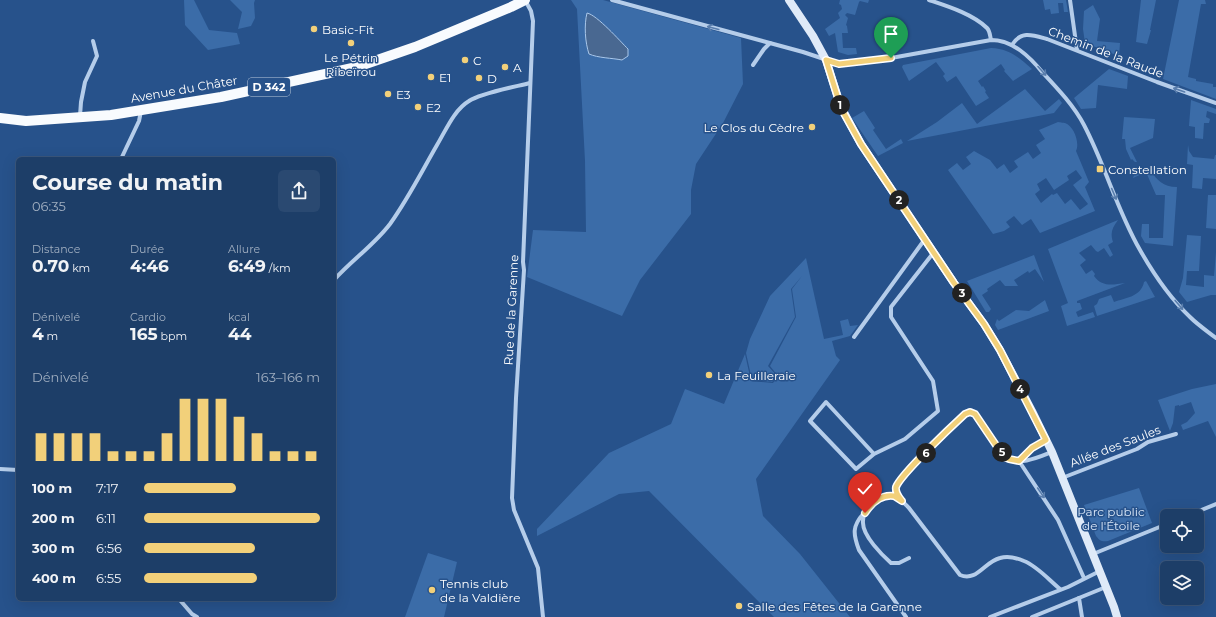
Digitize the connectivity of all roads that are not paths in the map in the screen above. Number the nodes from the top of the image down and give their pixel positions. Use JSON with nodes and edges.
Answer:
{"nodes":[{"id":1,"x":525,"y":0,"type":"edge"},
{"id":2,"x":612,"y":0,"type":"edge"},
{"id":3,"x":789,"y":0,"type":"edge"},
{"id":4,"x":929,"y":0,"type":"edge"},
{"id":5,"x":1070,"y":0,"type":"edge"},
{"id":6,"x":991,"y":40,"type":"junction"},
{"id":7,"x":93,"y":41,"type":"dead end"},
{"id":8,"x":770,"y":43,"type":"junction"},
{"id":9,"x":1012,"y":45,"type":"junction"},
{"id":10,"x":1077,"y":50,"type":"junction"},
{"id":11,"x":826,"y":60,"type":"junction"},
{"id":12,"x":753,"y":65,"type":"dead end"},
{"id":13,"x":530,"y":83,"type":"junction"},
{"id":14,"x":1216,"y":103,"type":"edge"},
{"id":15,"x":142,"y":110,"type":"junction"},
{"id":16,"x":0,"y":118,"type":"edge"},
{"id":17,"x":80,"y":118,"type":"junction"},
{"id":18,"x":122,"y":157,"type":"edge"},
{"id":19,"x":925,"y":238,"type":"junction"},
{"id":20,"x":934,"y":252,"type":"junction"},
{"id":21,"x":336,"y":278,"type":"edge"},
{"id":22,"x":854,"y":337,"type":"dead end"},
{"id":23,"x":1216,"y":338,"type":"edge"},
{"id":24,"x":1176,"y":434,"type":"dead end"},
{"id":25,"x":1046,"y":440,"type":"junction"},
{"id":26,"x":1052,"y":452,"type":"junction"},
{"id":27,"x":874,"y":454,"type":"junction"},
{"id":28,"x":1019,"y":461,"type":"junction"},
{"id":29,"x":0,"y":469,"type":"edge"},
{"id":30,"x":16,"y":470,"type":"edge"},
{"id":31,"x":1062,"y":478,"type":"junction"},
{"id":32,"x":902,"y":501,"type":"junction"},
{"id":33,"x":1216,"y":504,"type":"edge"},
{"id":34,"x":1204,"y":509,"type":"edge"},
{"id":35,"x":865,"y":513,"type":"junction"},
{"id":36,"x":1160,"y":527,"type":"edge"},
{"id":37,"x":1093,"y":554,"type":"junction"},
{"id":38,"x":909,"y":558,"type":"dead end"},
{"id":39,"x":1100,"y":571,"type":"junction"},
{"id":40,"x":1084,"y":578,"type":"junction"},
{"id":41,"x":1106,"y":587,"type":"junction"},
{"id":42,"x":1060,"y":589,"type":"junction"},
{"id":43,"x":1079,"y":598,"type":"junction"},
{"id":44,"x":181,"y":601,"type":"edge"},
{"id":45,"x":197,"y":617,"type":"edge"},
{"id":46,"x":543,"y":617,"type":"edge"},
{"id":47,"x":906,"y":617,"type":"edge"},
{"id":48,"x":990,"y":617,"type":"edge"},
{"id":49,"x":1032,"y":617,"type":"edge"},
{"id":50,"x":1082,"y":617,"type":"edge"},
{"id":51,"x":1117,"y":617,"type":"edge"}],
"edges":[{"from":1,"to":13,"type":"street","name":"Rue de la Garenne"},
{"from":1,"to":15,"type":"main road","name":"Avenue du Châter","number":"D 342"},
{"from":8,"to":2,"type":"street","one_way":true},
{"from":3,"to":11,"type":"main road"},
{"from":4,"to":6,"type":"street"},
{"from":5,"to":10,"type":"street"},
{"from":6,"to":9,"type":"street"},
{"from":6,"to":11,"type":"street"},
{"from":7,"to":17,"type":"street"},
{"from":8,"to":11,"type":"street"},
{"from":8,"to":12,"type":"street"},
{"from":9,"to":10,"type":"street","name":"Chemin de la Raude"},
{"from":9,"to":23,"type":"street","one_way":true},
{"from":14,"to":10,"type":"street","name":"Chemin de la Raude","one_way":true},
{"from":11,"to":19,"type":"main road"},
{"from":13,"to":21,"type":"street"},
{"from":13,"to":46,"type":"street","name":"Rue de la Garenne"},
{"from":15,"to":17,"type":"main road","name":"Avenue du Châter","number":"D 342"},
{"from":15,"to":18,"type":"street"},
{"from":16,"to":17,"type":"main road","name":"Avenue du Châter","number":"D 342"},
{"from":19,"to":20,"type":"main road"},
{"from":19,"to":22,"type":"street"},
{"from":20,"to":25,"type":"main road"},
{"from":20,"to":27,"type":"street"},
{"from":24,"to":31,"type":"street","name":"Allée des Saules"},
{"from":25,"to":26,"type":"main road"},
{"from":25,"to":28,"type":"street"},
{"from":26,"to":28,"type":"street"},
{"from":26,"to":31,"type":"main road"},
{"from":27,"to":27,"type":"street"},
{"from":28,"to":32,"type":"street"},
{"from":28,"to":40,"type":"street","one_way":true},
{"from":29,"to":30,"type":"street"},
{"from":31,"to":37,"type":"main road"},
{"from":32,"to":35,"type":"street"},
{"from":32,"to":42,"type":"street"},
{"from":33,"to":34,"type":"street"},
{"from":35,"to":38,"type":"street"},
{"from":35,"to":47,"type":"street"},
{"from":36,"to":37,"type":"street"},
{"from":37,"to":39,"type":"main road"},
{"from":39,"to":40,"type":"street"},
{"from":39,"to":41,"type":"main road"},
{"from":40,"to":42,"type":"street"},
{"from":41,"to":43,"type":"street"},
{"from":41,"to":51,"type":"main road"},
{"from":42,"to":48,"type":"street"},
{"from":43,"to":49,"type":"street"},
{"from":43,"to":50,"type":"street"},
{"from":44,"to":45,"type":"street"}]}
